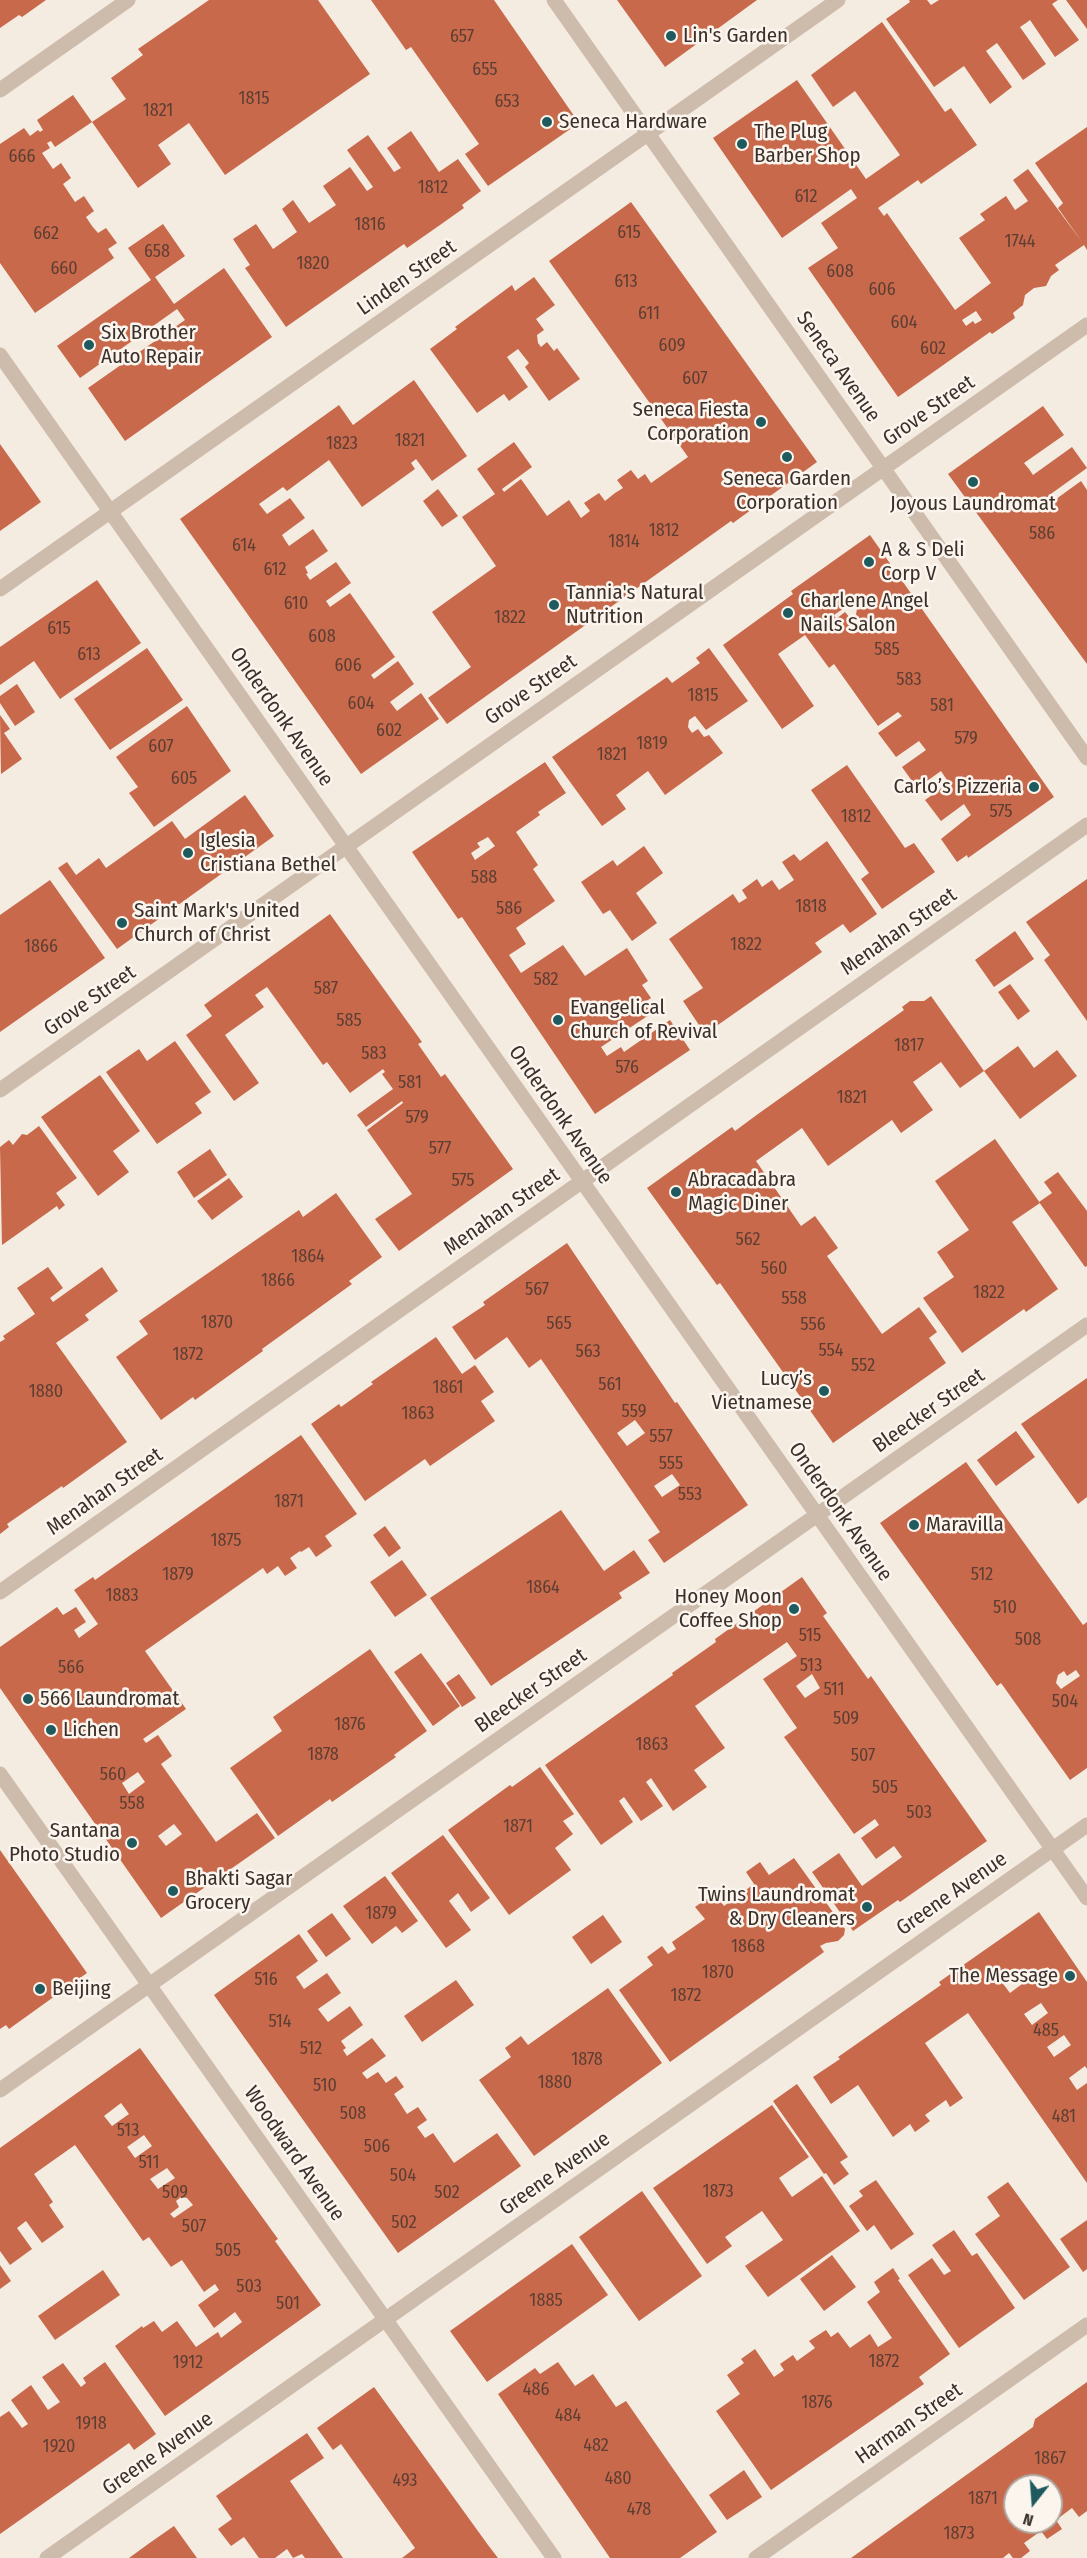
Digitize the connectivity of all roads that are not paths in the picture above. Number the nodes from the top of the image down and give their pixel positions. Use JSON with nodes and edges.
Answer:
{"nodes":[{"id":1,"x":128,"y":0,"type":"edge"},
{"id":2,"x":554,"y":0,"type":"edge"},
{"id":3,"x":838,"y":0,"type":"edge"},
{"id":4,"x":0,"y":90,"type":"edge"},
{"id":5,"x":648,"y":134,"type":"junction"},
{"id":6,"x":1087,"y":325,"type":"edge"},
{"id":7,"x":0,"y":355,"type":"edge"},
{"id":8,"x":884,"y":468,"type":"junction"},
{"id":9,"x":110,"y":512,"type":"junction"},
{"id":10,"x":0,"y":589,"type":"edge"},
{"id":11,"x":1087,"y":758,"type":"edge"},
{"id":12,"x":1087,"y":825,"type":"edge"},
{"id":13,"x":346,"y":846,"type":"junction"},
{"id":14,"x":0,"y":1090,"type":"edge"},
{"id":15,"x":581,"y":1181,"type":"junction"},
{"id":16,"x":1087,"y":1325,"type":"edge"},
{"id":17,"x":817,"y":1515,"type":"junction"},
{"id":18,"x":0,"y":1592,"type":"edge"},
{"id":19,"x":0,"y":1774,"type":"edge"},
{"id":20,"x":1087,"y":1825,"type":"edge"},
{"id":21,"x":1052,"y":1849,"type":"junction"},
{"id":22,"x":1087,"y":1898,"type":"edge"},
{"id":23,"x":149,"y":1986,"type":"junction"},
{"id":24,"x":0,"y":2090,"type":"edge"},
{"id":25,"x":386,"y":2320,"type":"junction"},
{"id":26,"x":1087,"y":2325,"type":"edge"},
{"id":27,"x":47,"y":2558,"type":"edge"},
{"id":28,"x":554,"y":2558,"type":"edge"},
{"id":29,"x":756,"y":2558,"type":"edge"}],
"edges":[{"from":1,"to":4,"type":"street"},
{"from":2,"to":5,"type":"street","name":"Seneca Avenue"},
{"from":3,"to":5,"type":"street","name":"Linden Street"},
{"from":5,"to":8,"type":"street","name":"Seneca Avenue"},
{"from":5,"to":9,"type":"street","name":"Linden Street"},
{"from":6,"to":8,"type":"street","name":"Grove Street"},
{"from":7,"to":9,"type":"street","name":"Onderdonk Avenue"},
{"from":8,"to":11,"type":"street","name":"Seneca Avenue"},
{"from":8,"to":13,"type":"street","name":"Grove Street"},
{"from":9,"to":10,"type":"street","name":"Linden Street"},
{"from":9,"to":13,"type":"street","name":"Onderdonk Avenue"},
{"from":12,"to":15,"type":"street","name":"Menahan Street"},
{"from":13,"to":14,"type":"street","name":"Grove Street"},
{"from":13,"to":15,"type":"street","name":"Onderdonk Avenue"},
{"from":15,"to":17,"type":"street","name":"Onderdonk Avenue"},
{"from":15,"to":18,"type":"street","name":"Menahan Street"},
{"from":16,"to":17,"type":"street","name":"Bleecker Street"},
{"from":17,"to":21,"type":"street","name":"Onderdonk Avenue"},
{"from":17,"to":23,"type":"street","name":"Bleecker Street"},
{"from":19,"to":23,"type":"street","name":"Woodward Avenue"},
{"from":20,"to":21,"type":"street","name":"Greene Avenue"},
{"from":21,"to":22,"type":"street","name":"Onderdonk Avenue"},
{"from":21,"to":25,"type":"street","name":"Greene Avenue"},
{"from":23,"to":24,"type":"street","name":"Bleecker Street"},
{"from":23,"to":25,"type":"street","name":"Woodward Avenue"},
{"from":25,"to":27,"type":"street","name":"Greene Avenue"},
{"from":25,"to":28,"type":"street","name":"Woodward Avenue"},
{"from":26,"to":29,"type":"street","name":"Harman Street"}]}
